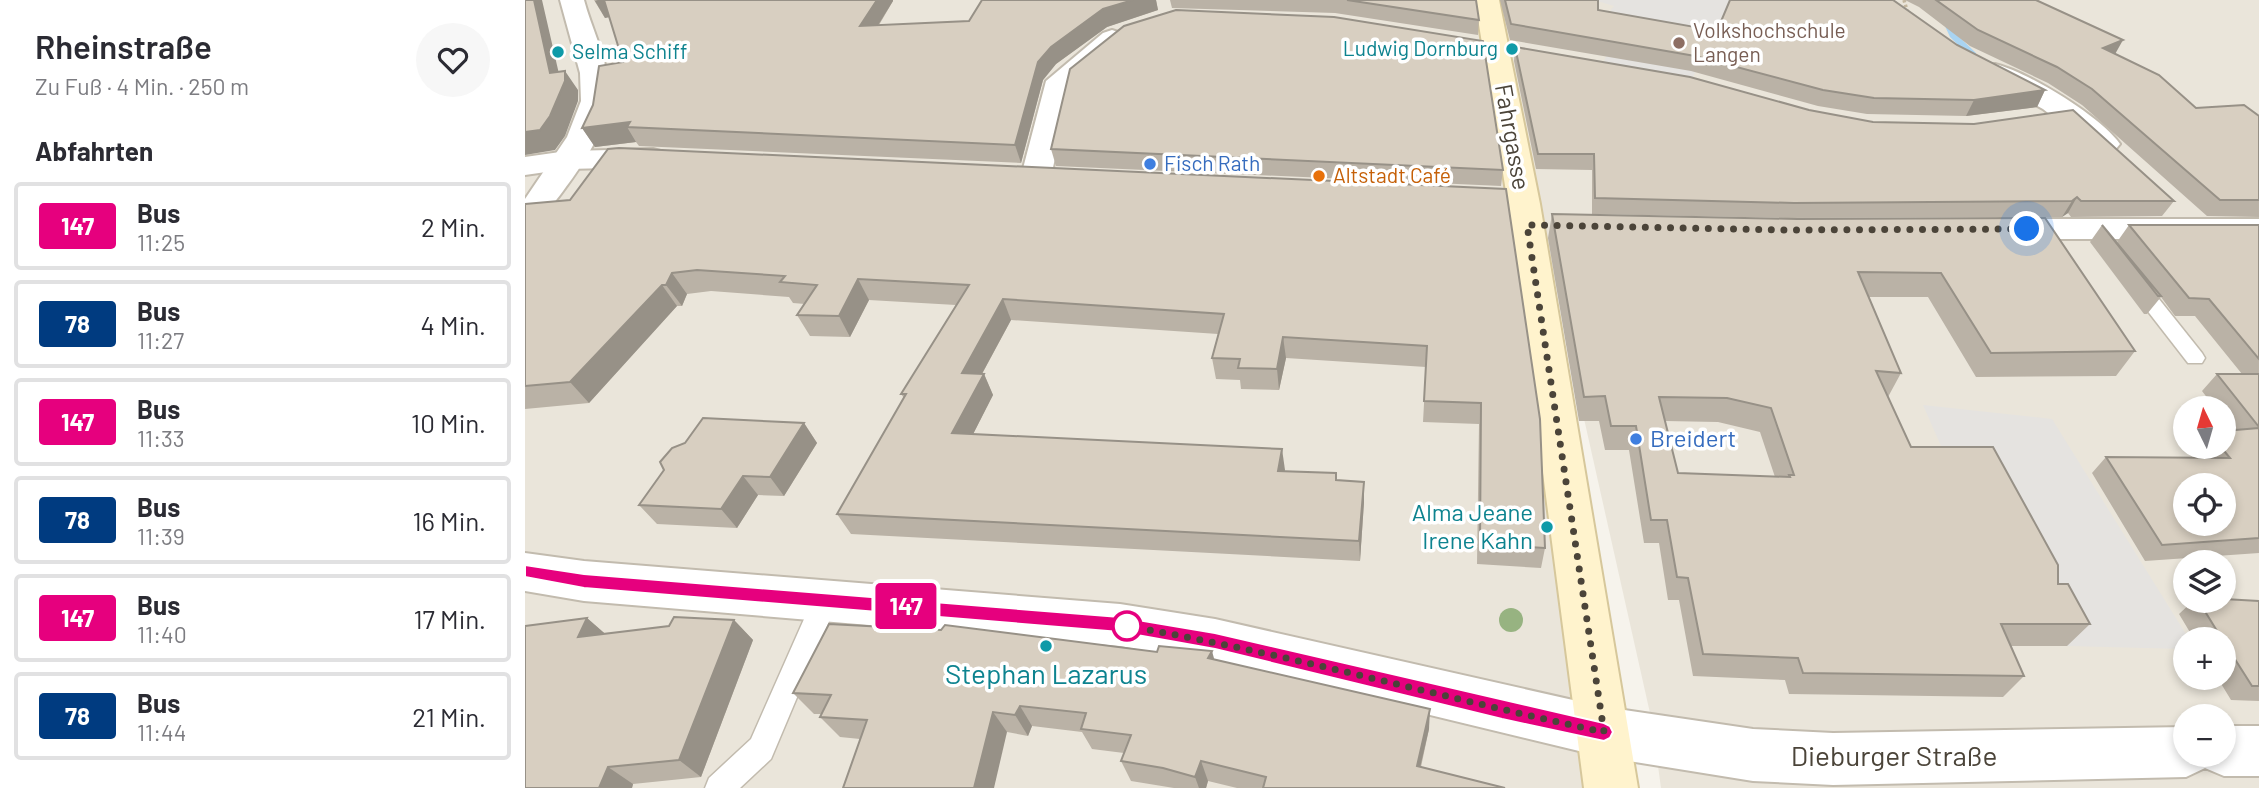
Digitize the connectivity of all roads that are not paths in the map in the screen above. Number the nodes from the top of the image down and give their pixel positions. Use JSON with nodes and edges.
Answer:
{"nodes":[{"id":1,"x":572,"y":0,"type":"edge"},
{"id":2,"x":1487,"y":0,"type":"edge"},
{"id":3,"x":1133,"y":27,"type":"edge"},
{"id":4,"x":1971,"y":59,"type":"edge"},
{"id":5,"x":2071,"y":113,"type":"junction"},
{"id":6,"x":2034,"y":119,"type":"edge"},
{"id":7,"x":2120,"y":158,"type":"edge"},
{"id":8,"x":675,"y":159,"type":"edge"},
{"id":9,"x":567,"y":160,"type":"junction"},
{"id":10,"x":525,"y":166,"type":"edge"},
{"id":11,"x":1036,"y":176,"type":"edge"},
{"id":12,"x":2169,"y":203,"type":"edge"},
{"id":13,"x":525,"y":222,"type":"edge"},
{"id":14,"x":1974,"y":229,"type":"edge"},
{"id":15,"x":2259,"y":229,"type":"edge"},
{"id":16,"x":2199,"y":230,"type":"junction"},
{"id":17,"x":2126,"y":271,"type":"edge"},
{"id":18,"x":2195,"y":358,"type":"dead end"},
{"id":19,"x":525,"y":572,"type":"edge"},
{"id":20,"x":825,"y":600,"type":"junction"},
{"id":21,"x":1604,"y":732,"type":"junction"},
{"id":22,"x":2236,"y":751,"type":"edge"},
{"id":23,"x":2259,"y":751,"type":"edge"},
{"id":24,"x":2173,"y":752,"type":"edge"},
{"id":25,"x":719,"y":788,"type":"edge"},
{"id":26,"x":1611,"y":788,"type":"edge"}],
"edges":[{"from":1,"to":9,"type":"street"},
{"from":2,"to":21,"type":"main road","name":"Fahrgasse"},
{"from":3,"to":11,"type":"street"},
{"from":4,"to":5,"type":"street"},
{"from":5,"to":6,"type":"street"},
{"from":5,"to":7,"type":"street"},
{"from":8,"to":9,"type":"street"},
{"from":9,"to":10,"type":"street"},
{"from":9,"to":13,"type":"street"},
{"from":12,"to":16,"type":"street"},
{"from":14,"to":16,"type":"street"},
{"from":15,"to":16,"type":"street"},
{"from":17,"to":18,"type":"lane"},
{"from":19,"to":20,"type":"street","name":"Dieburger Straße"},
{"from":20,"to":21,"type":"street","name":"Dieburger Straße"},
{"from":20,"to":25,"type":"lane"},
{"from":21,"to":24,"type":"street","name":"Dieburger Straße"},
{"from":21,"to":26,"type":"main road","name":"Fahrgasse"},
{"from":22,"to":23,"type":"street"}]}
